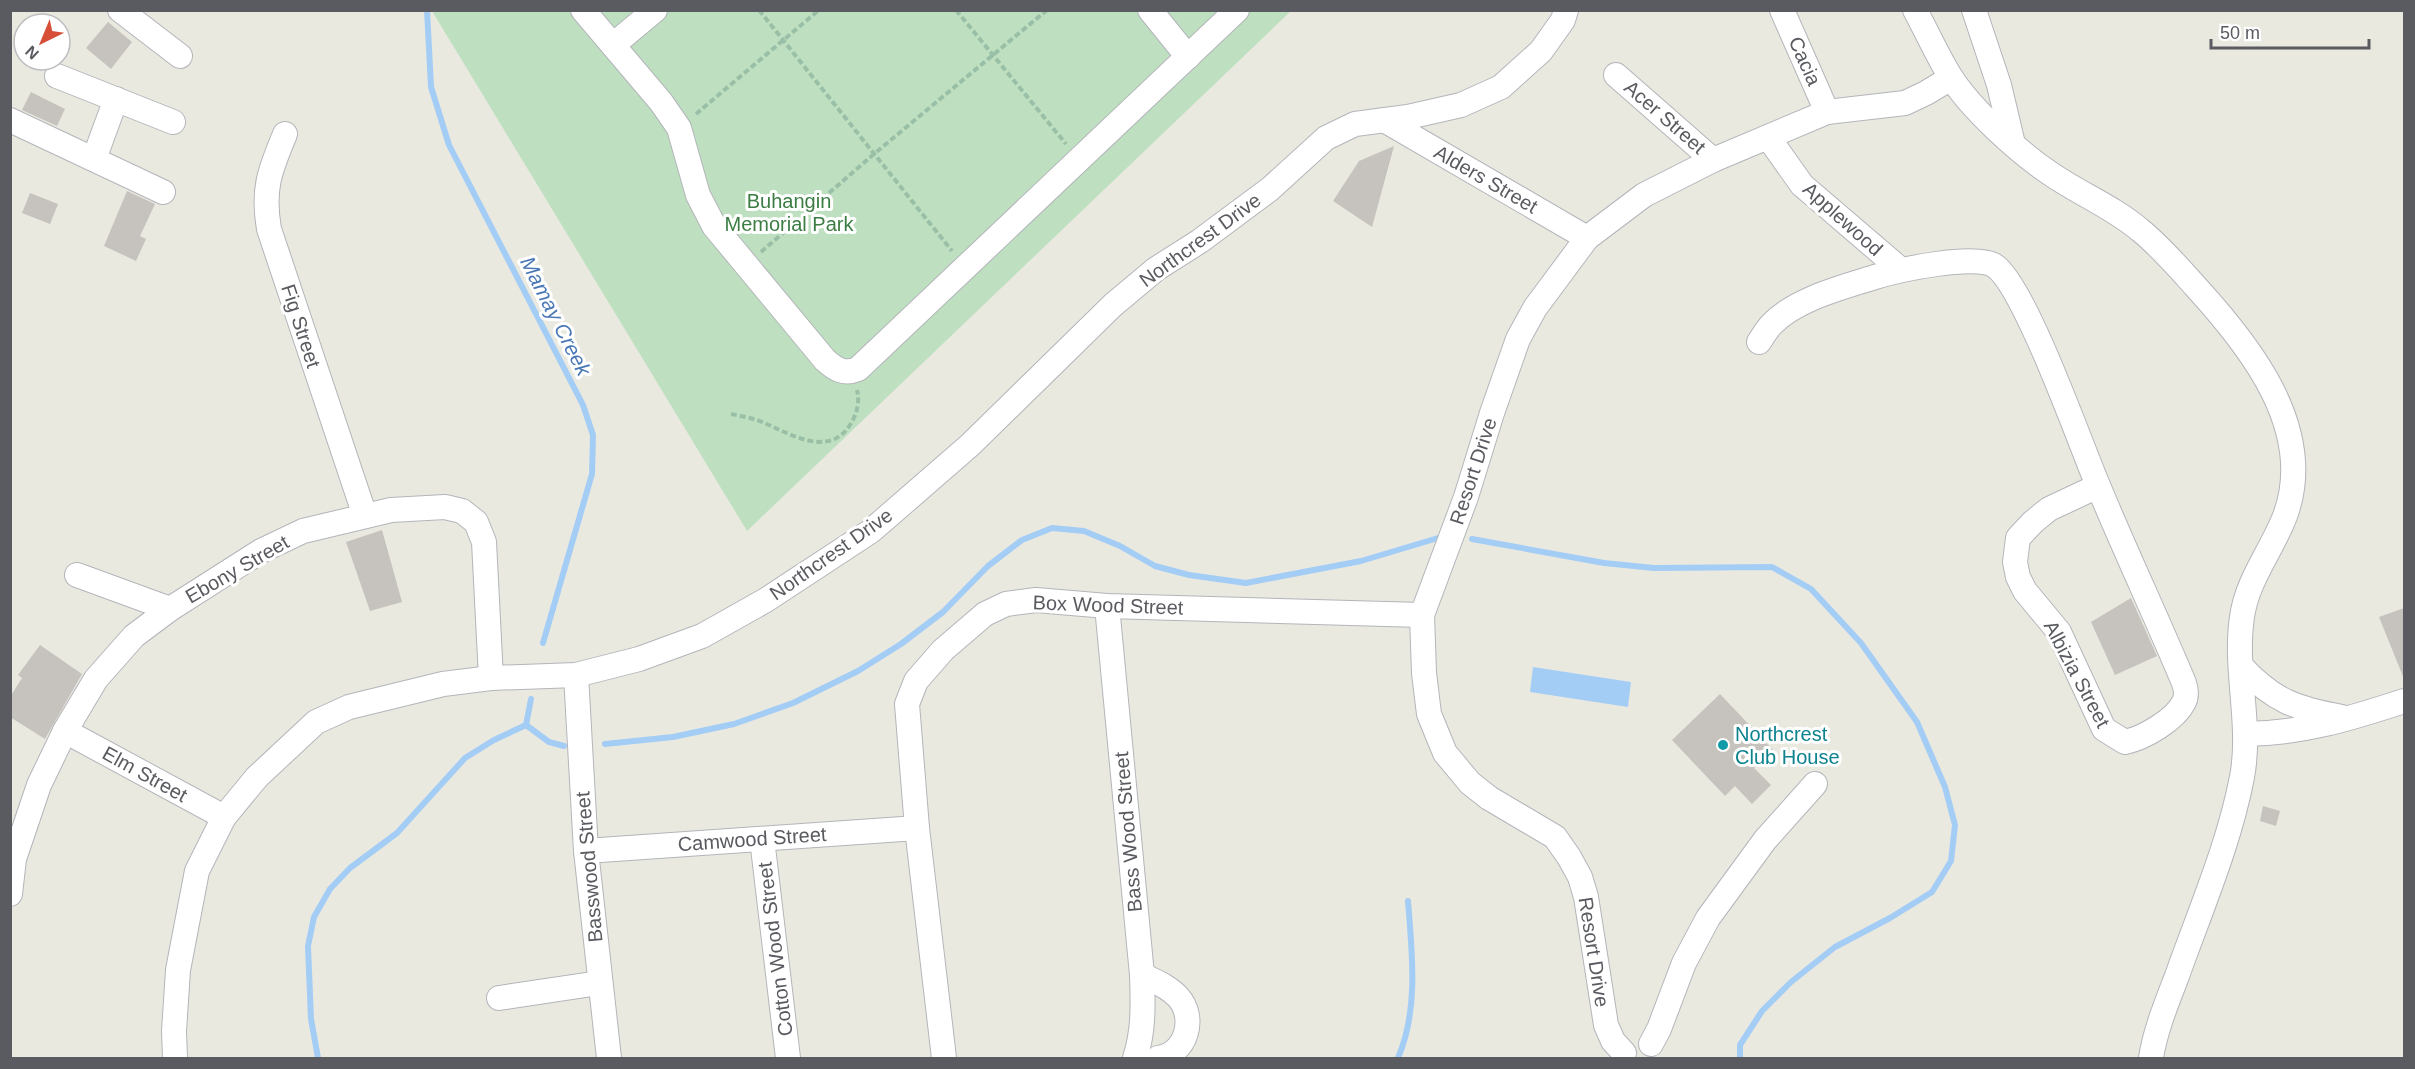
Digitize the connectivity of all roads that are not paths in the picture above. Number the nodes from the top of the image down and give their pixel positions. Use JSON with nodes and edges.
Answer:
{"nodes":[{"id":1,"x":120,"y":10,"type":"edge"},
{"id":2,"x":583,"y":10,"type":"edge"},
{"id":3,"x":655,"y":10,"type":"edge"},
{"id":4,"x":1150,"y":10,"type":"edge"},
{"id":5,"x":1236,"y":10,"type":"edge"},
{"id":6,"x":1566,"y":10,"type":"edge"},
{"id":7,"x":1782,"y":10,"type":"edge"},
{"id":8,"x":1915,"y":10,"type":"edge"},
{"id":9,"x":1974,"y":10,"type":"edge"},
{"id":10,"x":613,"y":45,"type":"junction"},
{"id":11,"x":180,"y":56,"type":"dead end"},
{"id":12,"x":1188,"y":57,"type":"junction"},
{"id":13,"x":1616,"y":75,"type":"dead end"},
{"id":14,"x":57,"y":76,"type":"dead end"},
{"id":15,"x":1951,"y":78,"type":"junction"},
{"id":16,"x":116,"y":99,"type":"junction"},
{"id":17,"x":1827,"y":112,"type":"junction"},
{"id":18,"x":10,"y":120,"type":"edge"},
{"id":19,"x":1384,"y":120,"type":"junction"},
{"id":20,"x":173,"y":122,"type":"dead end"},
{"id":21,"x":285,"y":134,"type":"dead end"},
{"id":22,"x":1768,"y":137,"type":"junction"},
{"id":23,"x":2013,"y":144,"type":"junction"},
{"id":24,"x":94,"y":159,"type":"junction"},
{"id":25,"x":1713,"y":160,"type":"junction"},
{"id":26,"x":163,"y":192,"type":"dead end"},
{"id":27,"x":1587,"y":238,"type":"junction"},
{"id":28,"x":1900,"y":269,"type":"junction"},
{"id":29,"x":1759,"y":342,"type":"dead end"},
{"id":30,"x":2098,"y":486,"type":"junction"},
{"id":31,"x":364,"y":516,"type":"junction"},
{"id":32,"x":77,"y":574,"type":"dead end"},
{"id":33,"x":1107,"y":606,"type":"junction"},
{"id":34,"x":170,"y":609,"type":"junction"},
{"id":35,"x":1422,"y":615,"type":"junction"},
{"id":36,"x":2241,"y":666,"type":"junction"},
{"id":37,"x":576,"y":675,"type":"junction"},
{"id":38,"x":491,"y":678,"type":"junction"},
{"id":39,"x":2404,"y":701,"type":"edge"},
{"id":40,"x":2351,"y":718,"type":"junction"},
{"id":41,"x":65,"y":731,"type":"junction"},
{"id":42,"x":2246,"y":734,"type":"junction"},
{"id":43,"x":1815,"y":784,"type":"dead end"},
{"id":44,"x":224,"y":817,"type":"junction"},
{"id":45,"x":917,"y":828,"type":"junction"},
{"id":46,"x":762,"y":839,"type":"junction"},
{"id":47,"x":586,"y":851,"type":"junction"},
{"id":48,"x":10,"y":894,"type":"edge"},
{"id":49,"x":1142,"y":975,"type":"junction"},
{"id":50,"x":599,"y":983,"type":"junction"},
{"id":51,"x":499,"y":998,"type":"dead end"},
{"id":52,"x":1656,"y":1051,"type":"edge"},
{"id":53,"x":1623,"y":1056,"type":"edge"},
{"id":54,"x":176,"y":1059,"type":"edge"},
{"id":55,"x":609,"y":1059,"type":"edge"},
{"id":56,"x":788,"y":1059,"type":"edge"},
{"id":57,"x":944,"y":1059,"type":"edge"},
{"id":58,"x":1135,"y":1059,"type":"edge"},
{"id":59,"x":1158,"y":1059,"type":"edge"},
{"id":60,"x":2151,"y":1059,"type":"edge"}],
"edges":[{"from":1,"to":11,"type":"street"},
{"from":2,"to":10,"type":"street"},
{"from":3,"to":10,"type":"street"},
{"from":4,"to":12,"type":"street"},
{"from":5,"to":12,"type":"street"},
{"from":6,"to":19,"type":"street","name":"Northcrest Drive"},
{"from":7,"to":17,"type":"street","name":"Cacia"},
{"from":8,"to":15,"type":"street"},
{"from":9,"to":23,"type":"street"},
{"from":10,"to":12,"type":"street"},
{"from":13,"to":25,"type":"street","name":"Acer Street"},
{"from":14,"to":16,"type":"street"},
{"from":15,"to":17,"type":"street","name":"Resort Drive"},
{"from":15,"to":23,"type":"street"},
{"from":16,"to":20,"type":"street"},
{"from":16,"to":24,"type":"street"},
{"from":17,"to":22,"type":"street","name":"Resort Drive"},
{"from":18,"to":24,"type":"street"},
{"from":19,"to":27,"type":"street","name":"Alders Street"},
{"from":19,"to":37,"type":"street","name":"Northcrest Drive"},
{"from":21,"to":31,"type":"street","name":"Fig Street"},
{"from":22,"to":25,"type":"street","name":"Resort Drive"},
{"from":22,"to":28,"type":"street","name":"Applewood"},
{"from":23,"to":36,"type":"street"},
{"from":24,"to":26,"type":"street"},
{"from":25,"to":27,"type":"street","name":"Resort Drive"},
{"from":27,"to":35,"type":"street","name":"Resort Drive"},
{"from":28,"to":29,"type":"street","name":"Albizia Street"},
{"from":28,"to":30,"type":"street","name":"Albizia Street"},
{"from":30,"to":30,"type":"street","name":"Albizia Street"},
{"from":31,"to":34,"type":"street","name":"Ebony Street"},
{"from":31,"to":38,"type":"street","name":"Ebony Street"},
{"from":32,"to":34,"type":"street"},
{"from":33,"to":35,"type":"street","name":"Box Wood Street"},
{"from":33,"to":45,"type":"street","name":"Box Wood Street"},
{"from":33,"to":49,"type":"street","name":"Bass Wood Street"},
{"from":34,"to":41,"type":"street","name":"Ebony Street"},
{"from":35,"to":53,"type":"street","name":"Resort Drive"},
{"from":36,"to":40,"type":"street"},
{"from":36,"to":42,"type":"street"},
{"from":37,"to":38,"type":"street","name":"Northcrest Drive"},
{"from":37,"to":47,"type":"street","name":"Basswood Street"},
{"from":38,"to":44,"type":"street","name":"Northcrest Drive"},
{"from":39,"to":40,"type":"street"},
{"from":40,"to":42,"type":"street"},
{"from":41,"to":44,"type":"street","name":"Elm Street"},
{"from":41,"to":48,"type":"street","name":"Ebony Street"},
{"from":42,"to":60,"type":"street"},
{"from":43,"to":52,"type":"street"},
{"from":44,"to":54,"type":"street","name":"Northcrest Drive"},
{"from":45,"to":46,"type":"street","name":"Camwood Street"},
{"from":45,"to":57,"type":"street","name":"Box Wood Street"},
{"from":46,"to":47,"type":"street","name":"Camwood Street"},
{"from":46,"to":56,"type":"street","name":"Cotton Wood Street"},
{"from":47,"to":50,"type":"street","name":"Basswood Street"},
{"from":49,"to":58,"type":"street","name":"Bass Wood Street"},
{"from":49,"to":59,"type":"street"},
{"from":50,"to":51,"type":"street"},
{"from":50,"to":55,"type":"street","name":"Basswood Street"},
{"from":52,"to":53,"type":"street"}]}
